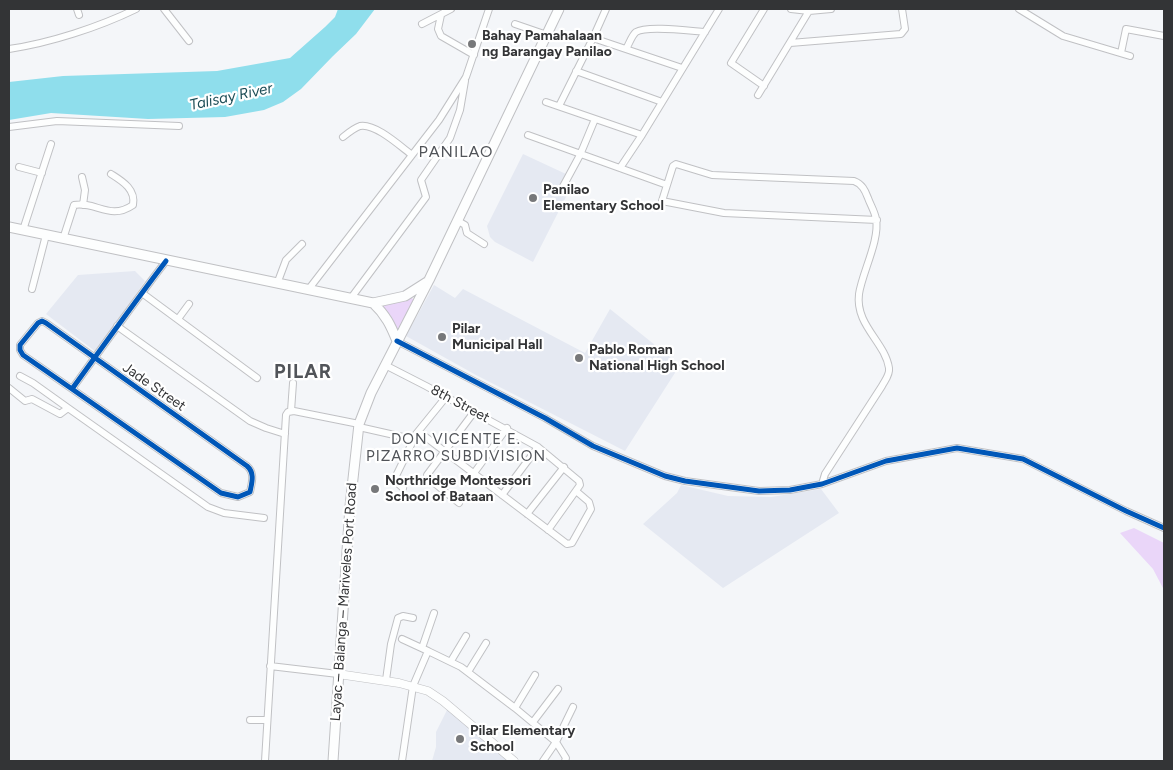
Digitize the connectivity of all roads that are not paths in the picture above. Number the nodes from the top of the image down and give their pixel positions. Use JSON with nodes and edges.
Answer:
{"nodes":[{"id":1,"x":136,"y":9,"type":"edge"},
{"id":2,"x":164,"y":9,"type":"edge"},
{"id":3,"x":451,"y":9,"type":"edge"},
{"id":4,"x":489,"y":9,"type":"edge"},
{"id":5,"x":559,"y":9,"type":"edge"},
{"id":6,"x":606,"y":9,"type":"edge"},
{"id":7,"x":719,"y":9,"type":"edge"},
{"id":8,"x":764,"y":9,"type":"edge"},
{"id":9,"x":791,"y":9,"type":"edge"},
{"id":10,"x":831,"y":9,"type":"edge"},
{"id":11,"x":902,"y":9,"type":"edge"},
{"id":12,"x":1019,"y":9,"type":"edge"},
{"id":13,"x":809,"y":11,"type":"junction"},
{"id":14,"x":441,"y":15,"type":"junction"},
{"id":15,"x":422,"y":24,"type":"dead end"},
{"id":16,"x":515,"y":24,"type":"dead end"},
{"id":17,"x":705,"y":32,"type":"junction"},
{"id":18,"x":547,"y":35,"type":"junction"},
{"id":19,"x":1164,"y":36,"type":"edge"},
{"id":20,"x":593,"y":38,"type":"junction"},
{"id":21,"x":189,"y":41,"type":"dead end"},
{"id":22,"x":790,"y":44,"type":"junction"},
{"id":23,"x":9,"y":49,"type":"edge"},
{"id":24,"x":626,"y":49,"type":"junction"},
{"id":25,"x":1122,"y":54,"type":"junction"},
{"id":26,"x":474,"y":55,"type":"junction"},
{"id":27,"x":1130,"y":56,"type":"dead end"},
{"id":28,"x":682,"y":68,"type":"junction"},
{"id":29,"x":576,"y":71,"type":"junction"},
{"id":30,"x":466,"y":78,"type":"junction"},
{"id":31,"x":764,"y":86,"type":"junction"},
{"id":32,"x":758,"y":96,"type":"dead end"},
{"id":33,"x":546,"y":102,"type":"dead end"},
{"id":34,"x":662,"y":102,"type":"junction"},
{"id":35,"x":559,"y":106,"type":"junction"},
{"id":36,"x":595,"y":119,"type":"junction"},
{"id":37,"x":179,"y":126,"type":"dead end"},
{"id":38,"x":9,"y":127,"type":"edge"},
{"id":39,"x":528,"y":135,"type":"dead end"},
{"id":40,"x":642,"y":135,"type":"junction"},
{"id":41,"x":342,"y":137,"type":"dead end"},
{"id":42,"x":51,"y":144,"type":"dead end"},
{"id":43,"x":412,"y":155,"type":"junction"},
{"id":44,"x":580,"y":155,"type":"junction"},
{"id":45,"x":19,"y":167,"type":"dead end"},
{"id":46,"x":620,"y":168,"type":"junction"},
{"id":47,"x":42,"y":173,"type":"junction"},
{"id":48,"x":110,"y":174,"type":"dead end"},
{"id":49,"x":82,"y":177,"type":"dead end"},
{"id":50,"x":667,"y":186,"type":"junction"},
{"id":51,"x":560,"y":192,"type":"dead end"},
{"id":52,"x":83,"y":205,"type":"junction"},
{"id":53,"x":877,"y":220,"type":"junction"},
{"id":54,"x":458,"y":221,"type":"junction"},
{"id":55,"x":9,"y":227,"type":"edge"},
{"id":56,"x":23,"y":230,"type":"junction"},
{"id":57,"x":46,"y":235,"type":"junction"},
{"id":58,"x":63,"y":239,"type":"junction"},
{"id":59,"x":302,"y":244,"type":"dead end"},
{"id":60,"x":484,"y":244,"type":"dead end"},
{"id":61,"x":166,"y":261,"type":"junction"},
{"id":62,"x":429,"y":280,"type":"junction"},
{"id":63,"x":277,"y":284,"type":"junction"},
{"id":64,"x":32,"y":289,"type":"dead end"},
{"id":65,"x":308,"y":290,"type":"junction"},
{"id":66,"x":142,"y":293,"type":"junction"},
{"id":67,"x":351,"y":298,"type":"junction"},
{"id":68,"x":374,"y":303,"type":"junction"},
{"id":69,"x":189,"y":304,"type":"dead end"},
{"id":70,"x":178,"y":319,"type":"junction"},
{"id":71,"x":117,"y":326,"type":"junction"},
{"id":72,"x":397,"y":341,"type":"junction"},
{"id":73,"x":94,"y":358,"type":"junction"},
{"id":74,"x":385,"y":365,"type":"junction"},
{"id":75,"x":20,"y":376,"type":"dead end"},
{"id":76,"x":257,"y":378,"type":"dead end"},
{"id":77,"x":293,"y":383,"type":"dead end"},
{"id":78,"x":9,"y":388,"type":"edge"},
{"id":79,"x":72,"y":389,"type":"junction"},
{"id":80,"x":446,"y":397,"type":"junction"},
{"id":81,"x":68,"y":408,"type":"junction"},
{"id":82,"x":291,"y":411,"type":"junction"},
{"id":83,"x":474,"y":412,"type":"junction"},
{"id":84,"x":359,"y":426,"type":"junction"},
{"id":85,"x":507,"y":428,"type":"junction"},
{"id":86,"x":419,"y":432,"type":"junction"},
{"id":87,"x":285,"y":434,"type":"junction"},
{"id":88,"x":412,"y":439,"type":"junction"},
{"id":89,"x":538,"y":447,"type":"junction"},
{"id":90,"x":444,"y":451,"type":"junction"},
{"id":91,"x":564,"y":467,"type":"junction"},
{"id":92,"x":474,"y":474,"type":"junction"},
{"id":93,"x":822,"y":484,"type":"junction"},
{"id":94,"x":402,"y":488,"type":"dead end"},
{"id":95,"x":576,"y":492,"type":"junction"},
{"id":96,"x":502,"y":495,"type":"junction"},
{"id":97,"x":459,"y":502,"type":"dead end"},
{"id":98,"x":527,"y":514,"type":"junction"},
{"id":99,"x":264,"y":518,"type":"dead end"},
{"id":100,"x":1164,"y":528,"type":"edge"},
{"id":101,"x":548,"y":530,"type":"junction"},
{"id":102,"x":434,"y":613,"type":"dead end"},
{"id":103,"x":413,"y":618,"type":"dead end"},
{"id":104,"x":466,"y":636,"type":"dead end"},
{"id":105,"x":402,"y":639,"type":"dead end"},
{"id":106,"x":486,"y":643,"type":"dead end"},
{"id":107,"x":425,"y":649,"type":"junction"},
{"id":108,"x":451,"y":661,"type":"junction"},
{"id":109,"x":270,"y":666,"type":"junction"},
{"id":110,"x":468,"y":672,"type":"junction"},
{"id":111,"x":338,"y":674,"type":"junction"},
{"id":112,"x":535,"y":675,"type":"dead end"},
{"id":113,"x":386,"y":680,"type":"junction"},
{"id":114,"x":413,"y":686,"type":"junction"},
{"id":115,"x":558,"y":689,"type":"dead end"},
{"id":116,"x":573,"y":707,"type":"dead end"},
{"id":117,"x":515,"y":708,"type":"junction"},
{"id":118,"x":250,"y":720,"type":"dead end"},
{"id":119,"x":267,"y":720,"type":"junction"},
{"id":120,"x":533,"y":722,"type":"junction"},
{"id":121,"x":556,"y":742,"type":"junction"},
{"id":122,"x":265,"y":761,"type":"edge"},
{"id":123,"x":333,"y":761,"type":"edge"},
{"id":124,"x":402,"y":761,"type":"edge"},
{"id":125,"x":514,"y":761,"type":"edge"},
{"id":126,"x":543,"y":761,"type":"edge"},
{"id":127,"x":565,"y":761,"type":"edge"}],
"edges":[{"from":1,"to":23,"type":"street"},
{"from":2,"to":21,"type":"street"},
{"from":3,"to":14,"type":"street"},
{"from":4,"to":26,"type":"street"},
{"from":5,"to":18,"type":"main road","name":"Layac – Balanga – Mariveles Port Road"},
{"from":6,"to":20,"type":"street"},
{"from":7,"to":17,"type":"street"},
{"from":8,"to":31,"type":"street"},
{"from":9,"to":13,"type":"street"},
{"from":10,"to":13,"type":"street"},
{"from":11,"to":22,"type":"street"},
{"from":12,"to":25,"type":"street"},
{"from":13,"to":22,"type":"street"},
{"from":14,"to":15,"type":"street"},
{"from":14,"to":26,"type":"street"},
{"from":16,"to":18,"type":"street"},
{"from":17,"to":24,"type":"street"},
{"from":17,"to":28,"type":"street"},
{"from":18,"to":54,"type":"main road","name":"Layac – Balanga – Mariveles Port Road"},
{"from":19,"to":25,"type":"street"},
{"from":20,"to":24,"type":"street"},
{"from":20,"to":29,"type":"street"},
{"from":22,"to":31,"type":"street"},
{"from":24,"to":28,"type":"street"},
{"from":25,"to":27,"type":"street"},
{"from":26,"to":30,"type":"street"},
{"from":28,"to":34,"type":"street"},
{"from":29,"to":34,"type":"street"},
{"from":29,"to":35,"type":"street"},
{"from":30,"to":43,"type":"street"},
{"from":30,"to":67,"type":"street"},
{"from":31,"to":32,"type":"street"},
{"from":33,"to":35,"type":"street"},
{"from":34,"to":40,"type":"street"},
{"from":35,"to":36,"type":"street"},
{"from":36,"to":40,"type":"street"},
{"from":36,"to":44,"type":"street"},
{"from":37,"to":38,"type":"street"},
{"from":39,"to":44,"type":"street"},
{"from":40,"to":46,"type":"street"},
{"from":41,"to":43,"type":"street"},
{"from":42,"to":47,"type":"street"},
{"from":43,"to":65,"type":"street"},
{"from":44,"to":46,"type":"street"},
{"from":44,"to":51,"type":"street"},
{"from":45,"to":47,"type":"street"},
{"from":46,"to":50,"type":"street"},
{"from":47,"to":56,"type":"street"},
{"from":48,"to":52,"type":"street"},
{"from":49,"to":52,"type":"street"},
{"from":50,"to":53,"type":"street"},
{"from":50,"to":53,"type":"street"},
{"from":52,"to":58,"type":"street"},
{"from":53,"to":93,"type":"street"},
{"from":54,"to":60,"type":"street"},
{"from":54,"to":62,"type":"main road","name":"Layac – Balanga – Mariveles Port Road"},
{"from":55,"to":56,"type":"main road"},
{"from":56,"to":57,"type":"main road"},
{"from":57,"to":58,"type":"main road"},
{"from":57,"to":64,"type":"street"},
{"from":58,"to":61,"type":"main road"},
{"from":59,"to":63,"type":"street"},
{"from":61,"to":63,"type":"main road"},
{"from":61,"to":66,"type":"street"},
{"from":62,"to":68,"type":"main road"},
{"from":62,"to":72,"type":"main road","name":"Layac – Balanga – Mariveles Port Road"},
{"from":63,"to":65,"type":"main road"},
{"from":65,"to":67,"type":"main road"},
{"from":66,"to":70,"type":"street"},
{"from":66,"to":71,"type":"street"},
{"from":67,"to":68,"type":"main road"},
{"from":68,"to":72,"type":"main road"},
{"from":69,"to":70,"type":"street"},
{"from":70,"to":76,"type":"street"},
{"from":71,"to":73,"type":"street"},
{"from":71,"to":87,"type":"street"},
{"from":72,"to":74,"type":"main road","name":"Layac – Balanga – Mariveles Port Road"},
{"from":72,"to":93,"type":"street"},
{"from":73,"to":79,"type":"street"},
{"from":73,"to":79,"type":"street","name":"Jade Street"},
{"from":73,"to":79,"type":"street","name":"Jade Street"},
{"from":74,"to":80,"type":"street","name":"8th Street"},
{"from":74,"to":84,"type":"main road","name":"Layac – Balanga – Mariveles Port Road"},
{"from":75,"to":81,"type":"street"},
{"from":77,"to":82,"type":"street"},
{"from":78,"to":81,"type":"street"},
{"from":80,"to":83,"type":"street","name":"8th Street"},
{"from":80,"to":86,"type":"street"},
{"from":81,"to":99,"type":"street"},
{"from":82,"to":84,"type":"street"},
{"from":82,"to":87,"type":"street"},
{"from":83,"to":85,"type":"street","name":"8th Street"},
{"from":83,"to":90,"type":"street"},
{"from":84,"to":88,"type":"street"},
{"from":84,"to":111,"type":"main road","name":"Layac – Balanga – Mariveles Port Road"},
{"from":85,"to":89,"type":"street","name":"8th Street"},
{"from":85,"to":92,"type":"street"},
{"from":86,"to":88,"type":"street"},
{"from":86,"to":90,"type":"street"},
{"from":87,"to":109,"type":"street"},
{"from":88,"to":94,"type":"street"},
{"from":89,"to":91,"type":"street","name":"8th Street"},
{"from":89,"to":96,"type":"street"},
{"from":90,"to":92,"type":"street"},
{"from":90,"to":97,"type":"street"},
{"from":91,"to":95,"type":"street","name":"8th Street"},
{"from":91,"to":98,"type":"street"},
{"from":92,"to":96,"type":"street"},
{"from":93,"to":100,"type":"street"},
{"from":95,"to":101,"type":"street"},
{"from":95,"to":101,"type":"street"},
{"from":96,"to":98,"type":"street"},
{"from":98,"to":101,"type":"street"},
{"from":102,"to":107,"type":"street"},
{"from":103,"to":113,"type":"street"},
{"from":104,"to":108,"type":"street"},
{"from":105,"to":107,"type":"street"},
{"from":106,"to":110,"type":"street"},
{"from":107,"to":108,"type":"street"},
{"from":107,"to":114,"type":"street"},
{"from":108,"to":110,"type":"street"},
{"from":109,"to":111,"type":"street"},
{"from":109,"to":119,"type":"street"},
{"from":110,"to":117,"type":"street"},
{"from":111,"to":113,"type":"street"},
{"from":111,"to":123,"type":"main road","name":"Layac – Balanga – Mariveles Port Road"},
{"from":112,"to":117,"type":"street"},
{"from":113,"to":114,"type":"street"},
{"from":114,"to":124,"type":"street"},
{"from":114,"to":125,"type":"street"},
{"from":115,"to":120,"type":"street"},
{"from":116,"to":121,"type":"street"},
{"from":117,"to":120,"type":"street"},
{"from":118,"to":119,"type":"street"},
{"from":119,"to":122,"type":"street"},
{"from":120,"to":121,"type":"street"},
{"from":121,"to":126,"type":"street"},
{"from":121,"to":127,"type":"street"}]}
